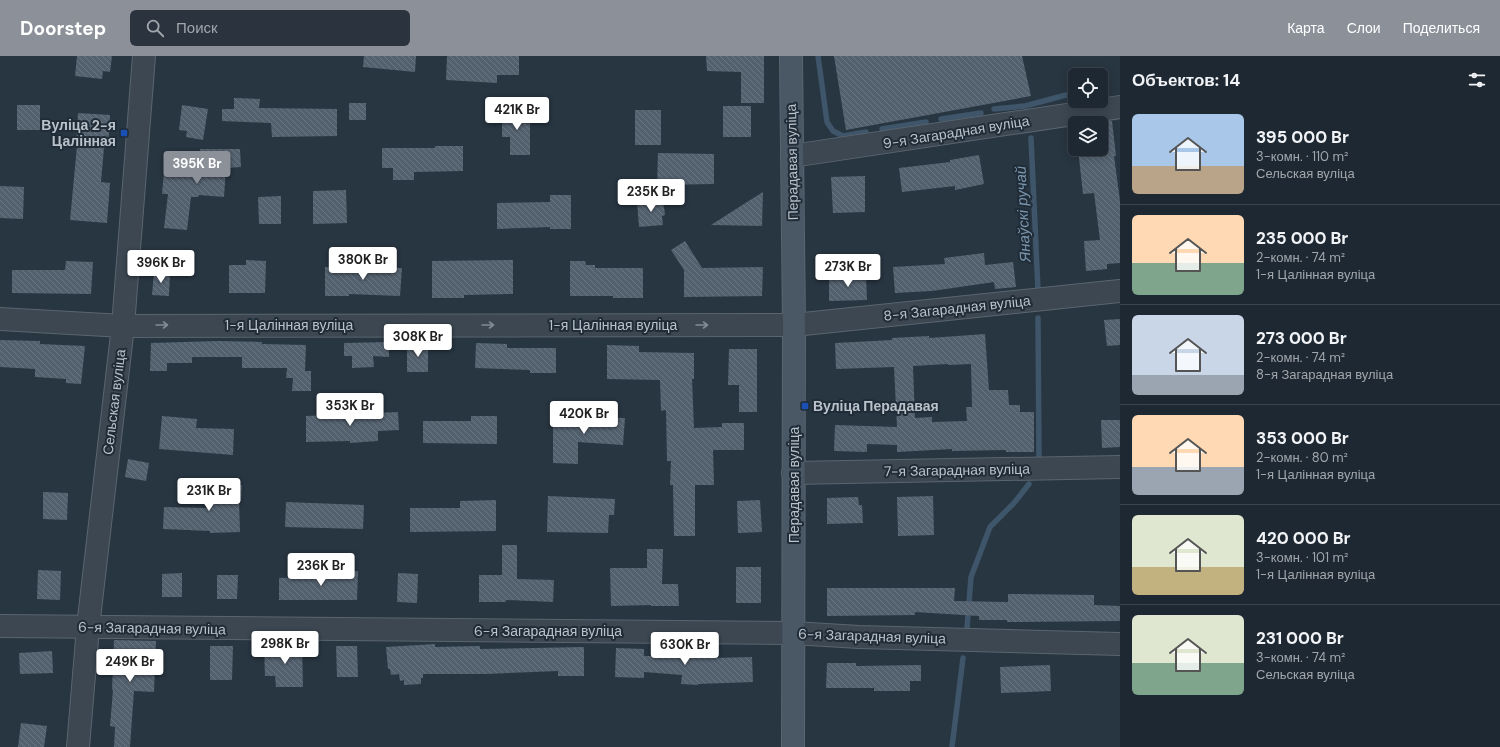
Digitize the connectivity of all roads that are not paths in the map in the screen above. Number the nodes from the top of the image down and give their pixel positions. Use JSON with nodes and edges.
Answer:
{"nodes":[{"id":1,"x":144,"y":56,"type":"edge"},
{"id":2,"x":791,"y":56,"type":"edge"},
{"id":3,"x":1120,"y":107,"type":"edge"},
{"id":4,"x":792,"y":156,"type":"junction"},
{"id":5,"x":1120,"y":291,"type":"edge"},
{"id":6,"x":0,"y":319,"type":"edge"},
{"id":7,"x":794,"y":325,"type":"junction"},
{"id":8,"x":123,"y":326,"type":"junction"},
{"id":9,"x":1120,"y":467,"type":"edge"},
{"id":10,"x":794,"y":473,"type":"junction"},
{"id":11,"x":0,"y":626,"type":"edge"},
{"id":12,"x":88,"y":627,"type":"junction"},
{"id":13,"x":793,"y":633,"type":"junction"},
{"id":14,"x":1120,"y":644,"type":"edge"},
{"id":15,"x":78,"y":747,"type":"edge"},
{"id":16,"x":793,"y":747,"type":"edge"}],
"edges":[{"from":1,"to":8,"type":"street","name":"Сельская вуліца"},
{"from":2,"to":4,"type":"street","name":"Перадавая вуліца"},
{"from":3,"to":4,"type":"street","name":"9-я Загарадная вуліца"},
{"from":4,"to":7,"type":"street","name":"Перадавая вуліца"},
{"from":5,"to":7,"type":"street","name":"8-я Загарадная вуліца"},
{"from":6,"to":8,"type":"street","name":"1-я Цалінная вуліца"},
{"from":8,"to":7,"type":"street","name":"1-я Цалінная вуліца","one_way":true},
{"from":7,"to":10,"type":"street","name":"Перадавая вуліца"},
{"from":8,"to":12,"type":"street","name":"Сельская вуліца"},
{"from":9,"to":10,"type":"street","name":"7-я Загарадная вуліца"},
{"from":10,"to":13,"type":"street","name":"Перадавая вуліца"},
{"from":11,"to":12,"type":"street","name":"6-я Загарадная вуліца"},
{"from":12,"to":13,"type":"street","name":"6-я Загарадная вуліца"},
{"from":12,"to":15,"type":"street","name":"Сельская вуліца"},
{"from":13,"to":14,"type":"street","name":"6-я Загарадная вуліца"},
{"from":13,"to":16,"type":"street","name":"Перадавая вуліца"}]}
